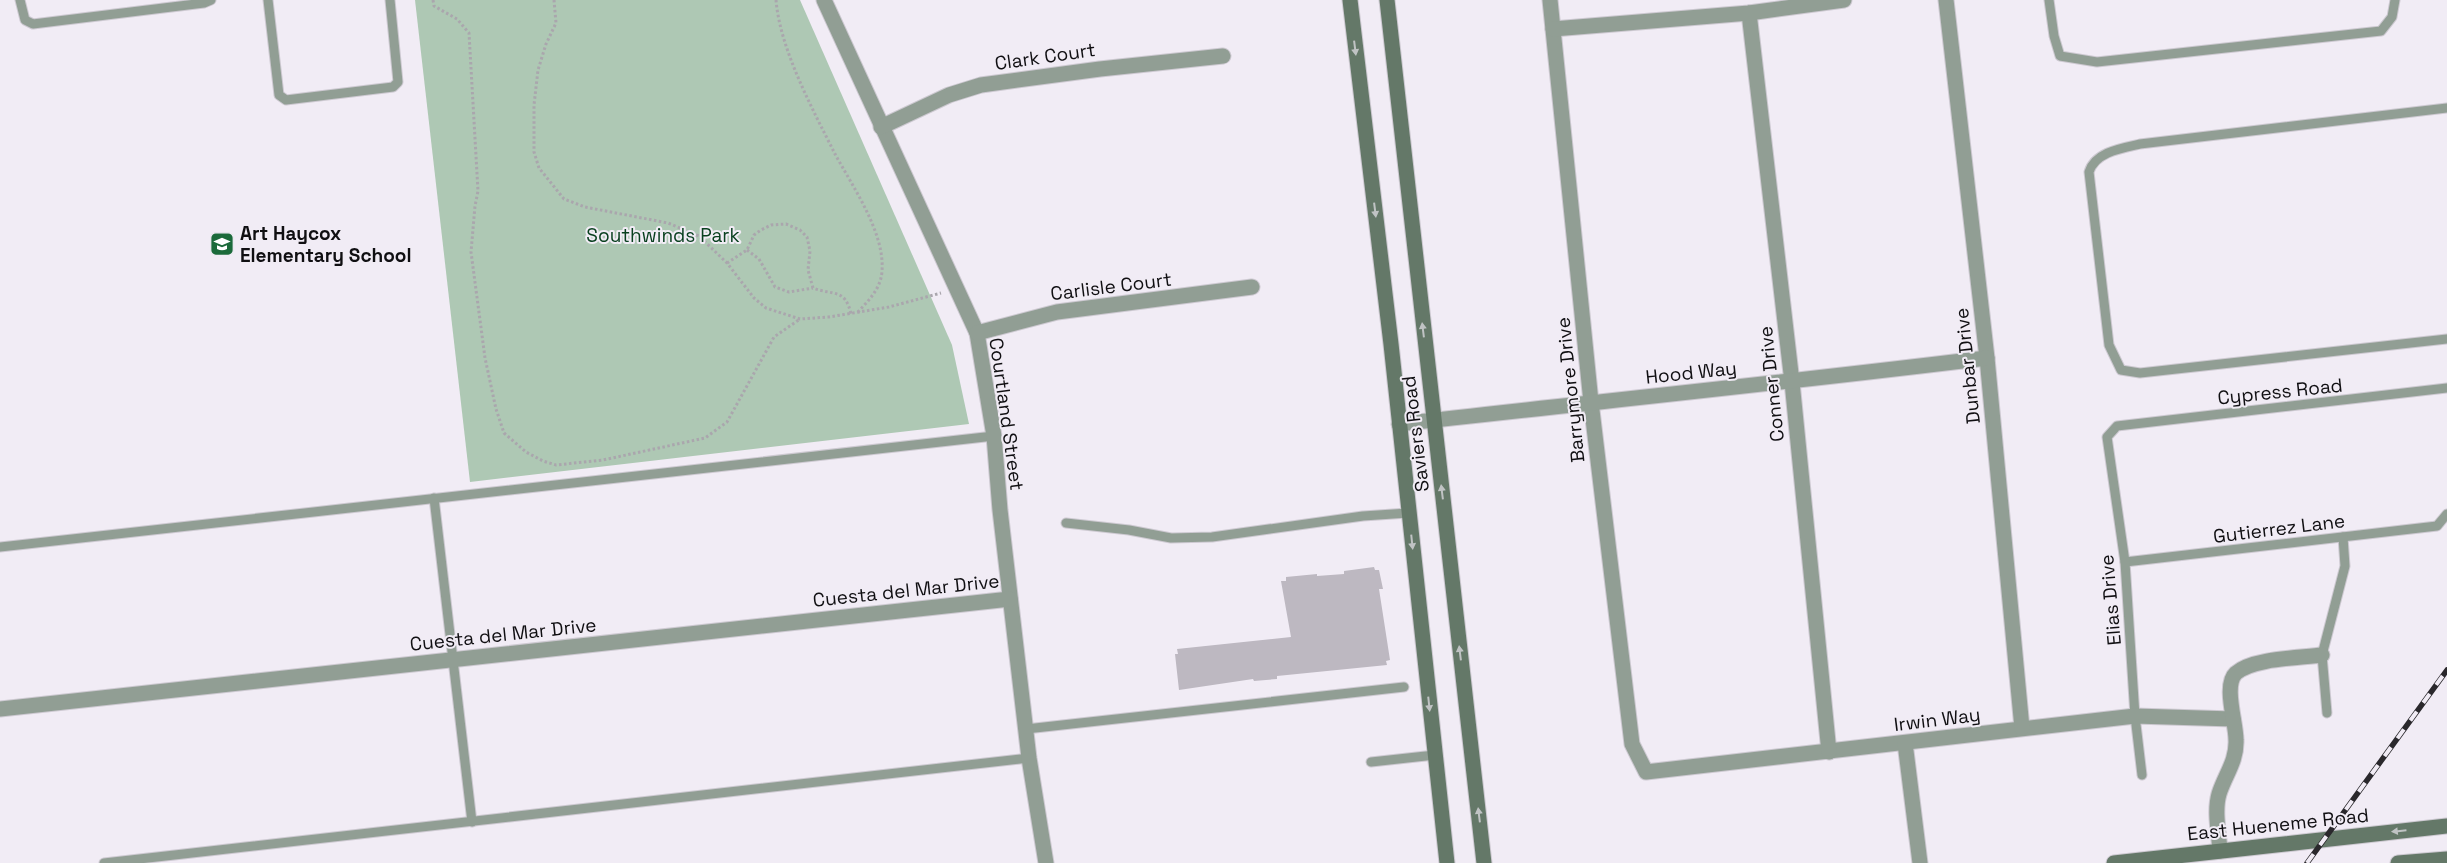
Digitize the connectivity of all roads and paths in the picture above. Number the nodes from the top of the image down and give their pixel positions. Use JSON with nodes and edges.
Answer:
{"nodes":[{"id":1,"x":20,"y":0,"type":"edge"},
{"id":2,"x":211,"y":0,"type":"edge"},
{"id":3,"x":268,"y":0,"type":"edge"},
{"id":4,"x":390,"y":0,"type":"edge"},
{"id":5,"x":433,"y":0,"type":"edge"},
{"id":6,"x":554,"y":0,"type":"edge"},
{"id":7,"x":776,"y":0,"type":"edge"},
{"id":8,"x":824,"y":0,"type":"edge"},
{"id":9,"x":1350,"y":0,"type":"edge"},
{"id":10,"x":1386,"y":0,"type":"edge"},
{"id":11,"x":1550,"y":0,"type":"edge"},
{"id":12,"x":1844,"y":0,"type":"edge"},
{"id":13,"x":1946,"y":0,"type":"edge"},
{"id":14,"x":2049,"y":0,"type":"edge"},
{"id":15,"x":2395,"y":0,"type":"edge"},
{"id":16,"x":1749,"y":13,"type":"junction"},
{"id":17,"x":1553,"y":30,"type":"junction"},
{"id":18,"x":1223,"y":56,"type":"dead end"},
{"id":19,"x":2447,"y":108,"type":"edge"},
{"id":20,"x":881,"y":126,"type":"junction"},
{"id":21,"x":747,"y":250,"type":"junction"},
{"id":22,"x":727,"y":263,"type":"junction"},
{"id":23,"x":955,"y":287,"type":"junction"},
{"id":24,"x":1252,"y":287,"type":"dead end"},
{"id":25,"x":813,"y":288,"type":"junction"},
{"id":26,"x":857,"y":313,"type":"junction"},
{"id":27,"x":851,"y":314,"type":"junction"},
{"id":28,"x":800,"y":319,"type":"junction"},
{"id":29,"x":977,"y":333,"type":"junction"},
{"id":30,"x":2447,"y":339,"type":"edge"},
{"id":31,"x":1987,"y":358,"type":"junction"},
{"id":32,"x":1792,"y":382,"type":"junction"},
{"id":33,"x":2447,"y":388,"type":"edge"},
{"id":34,"x":1591,"y":402,"type":"junction"},
{"id":35,"x":1434,"y":420,"type":"junction"},
{"id":36,"x":1399,"y":424,"type":"junction"},
{"id":37,"x":2117,"y":426,"type":"joint"},
{"id":38,"x":994,"y":436,"type":"junction"},
{"id":39,"x":434,"y":498,"type":"junction"},
{"id":40,"x":1408,"y":513,"type":"junction"},
{"id":41,"x":2447,"y":514,"type":"edge"},
{"id":42,"x":1066,"y":523,"type":"dead end"},
{"id":43,"x":2343,"y":537,"type":"junction"},
{"id":44,"x":0,"y":547,"type":"edge"},
{"id":45,"x":2125,"y":562,"type":"junction"},
{"id":46,"x":1010,"y":599,"type":"junction"},
{"id":47,"x":2322,"y":655,"type":"junction"},
{"id":48,"x":453,"y":659,"type":"junction"},
{"id":49,"x":1404,"y":687,"type":"dead end"},
{"id":50,"x":0,"y":710,"type":"edge"},
{"id":51,"x":2327,"y":713,"type":"dead end"},
{"id":52,"x":2135,"y":716,"type":"junction"},
{"id":53,"x":2233,"y":719,"type":"junction"},
{"id":54,"x":2022,"y":728,"type":"junction"},
{"id":55,"x":1026,"y":729,"type":"junction"},
{"id":56,"x":1906,"y":742,"type":"junction"},
{"id":57,"x":1829,"y":752,"type":"junction"},
{"id":58,"x":1435,"y":755,"type":"junction"},
{"id":59,"x":1029,"y":758,"type":"junction"},
{"id":60,"x":1371,"y":762,"type":"dead end"},
{"id":61,"x":1646,"y":772,"type":"joint"},
{"id":62,"x":2142,"y":775,"type":"dead end"},
{"id":63,"x":472,"y":822,"type":"junction"},
{"id":64,"x":2447,"y":826,"type":"edge"},
{"id":65,"x":2217,"y":857,"type":"edge"},
{"id":66,"x":2447,"y":858,"type":"edge"},
{"id":67,"x":104,"y":863,"type":"edge"},
{"id":68,"x":1046,"y":863,"type":"edge"},
{"id":69,"x":1448,"y":863,"type":"edge"},
{"id":70,"x":1484,"y":863,"type":"edge"},
{"id":71,"x":1920,"y":863,"type":"edge"},
{"id":72,"x":2114,"y":863,"type":"edge"},
{"id":73,"x":2398,"y":863,"type":"edge"}],
"edges":[{"from":1,"to":2,"type":"lane"},
{"from":3,"to":4,"type":"lane"},
{"from":5,"to":28,"type":"path"},
{"from":6,"to":22,"type":"path"},
{"from":7,"to":26,"type":"path"},
{"from":8,"to":20,"type":"street","name":"Courtland Street"},
{"from":9,"to":36,"type":"main road","name":"Saviers Road","one_way":true},
{"from":35,"to":10,"type":"main road","name":"Saviers Road","one_way":true},
{"from":11,"to":17,"type":"street","name":"Barrymore Drive"},
{"from":12,"to":16,"type":"street"},
{"from":13,"to":31,"type":"street","name":"Dunbar Drive"},
{"from":14,"to":15,"type":"lane"},
{"from":16,"to":17,"type":"street"},
{"from":16,"to":32,"type":"street","name":"Conner Drive"},
{"from":17,"to":34,"type":"street","name":"Barrymore Drive"},
{"from":18,"to":20,"type":"street","name":"Clark Court"},
{"from":19,"to":30,"type":"lane"},
{"from":20,"to":23,"type":"street","name":"Courtland Street"},
{"from":21,"to":22,"type":"path"},
{"from":21,"to":25,"type":"path"},
{"from":21,"to":25,"type":"path"},
{"from":22,"to":28,"type":"path"},
{"from":23,"to":26,"type":"path"},
{"from":23,"to":29,"type":"street","name":"Courtland Street"},
{"from":24,"to":29,"type":"street","name":"Carlisle Court"},
{"from":25,"to":27,"type":"path"},
{"from":26,"to":27,"type":"path"},
{"from":27,"to":28,"type":"path"},
{"from":29,"to":38,"type":"street","name":"Courtland Street"},
{"from":31,"to":32,"type":"street","name":"Hood Way"},
{"from":31,"to":54,"type":"street","name":"Dunbar Drive"},
{"from":32,"to":34,"type":"street","name":"Hood Way"},
{"from":32,"to":57,"type":"street","name":"Conner Drive"},
{"from":33,"to":37,"type":"lane","name":"Cypress Road"},
{"from":34,"to":35,"type":"street","name":"Hood Way"},
{"from":34,"to":61,"type":"street","name":"Barrymore Drive"},
{"from":35,"to":36,"type":"street","name":"Hood Way"},
{"from":70,"to":35,"type":"main road","name":"Saviers Road","one_way":true},
{"from":36,"to":40,"type":"main road","name":"Saviers Road"},
{"from":37,"to":45,"type":"lane","name":"Elias Drive"},
{"from":38,"to":39,"type":"lane"},
{"from":38,"to":46,"type":"street","name":"Courtland Street"},
{"from":39,"to":44,"type":"lane"},
{"from":39,"to":48,"type":"lane"},
{"from":40,"to":42,"type":"lane"},
{"from":40,"to":58,"type":"main road","name":"Saviers Road","one_way":true},
{"from":41,"to":43,"type":"lane","name":"Gutierrez Lane"},
{"from":43,"to":45,"type":"lane","name":"Gutierrez Lane"},
{"from":43,"to":47,"type":"lane"},
{"from":45,"to":52,"type":"lane","name":"Elias Drive"},
{"from":46,"to":48,"type":"street","name":"Cuesta del Mar Drive"},
{"from":46,"to":55,"type":"street","name":"Courtland Street"},
{"from":47,"to":51,"type":"lane"},
{"from":47,"to":53,"type":"street"},
{"from":48,"to":50,"type":"street","name":"Cuesta del Mar Drive"},
{"from":48,"to":63,"type":"lane"},
{"from":49,"to":55,"type":"lane"},
{"from":52,"to":53,"type":"street","name":"Irwin Way"},
{"from":52,"to":54,"type":"street","name":"Irwin Way"},
{"from":52,"to":62,"type":"lane","name":"Elias Drive"},
{"from":53,"to":65,"type":"street"},
{"from":54,"to":56,"type":"street","name":"Irwin Way"},
{"from":55,"to":59,"type":"street","name":"Courtland Street"},
{"from":56,"to":57,"type":"street","name":"Irwin Way"},
{"from":56,"to":71,"type":"street"},
{"from":57,"to":61,"type":"street","name":"Irwin Way"},
{"from":58,"to":60,"type":"lane"},
{"from":58,"to":69,"type":"main road","name":"Saviers Road"},
{"from":59,"to":63,"type":"lane"},
{"from":59,"to":68,"type":"street","name":"Courtland Street"},
{"from":63,"to":67,"type":"lane"},
{"from":64,"to":65,"type":"main road","name":"East Hueneme Road","one_way":true},
{"from":65,"to":72,"type":"main road","name":"East Hueneme Road"},
{"from":66,"to":73,"type":"main road"}]}
